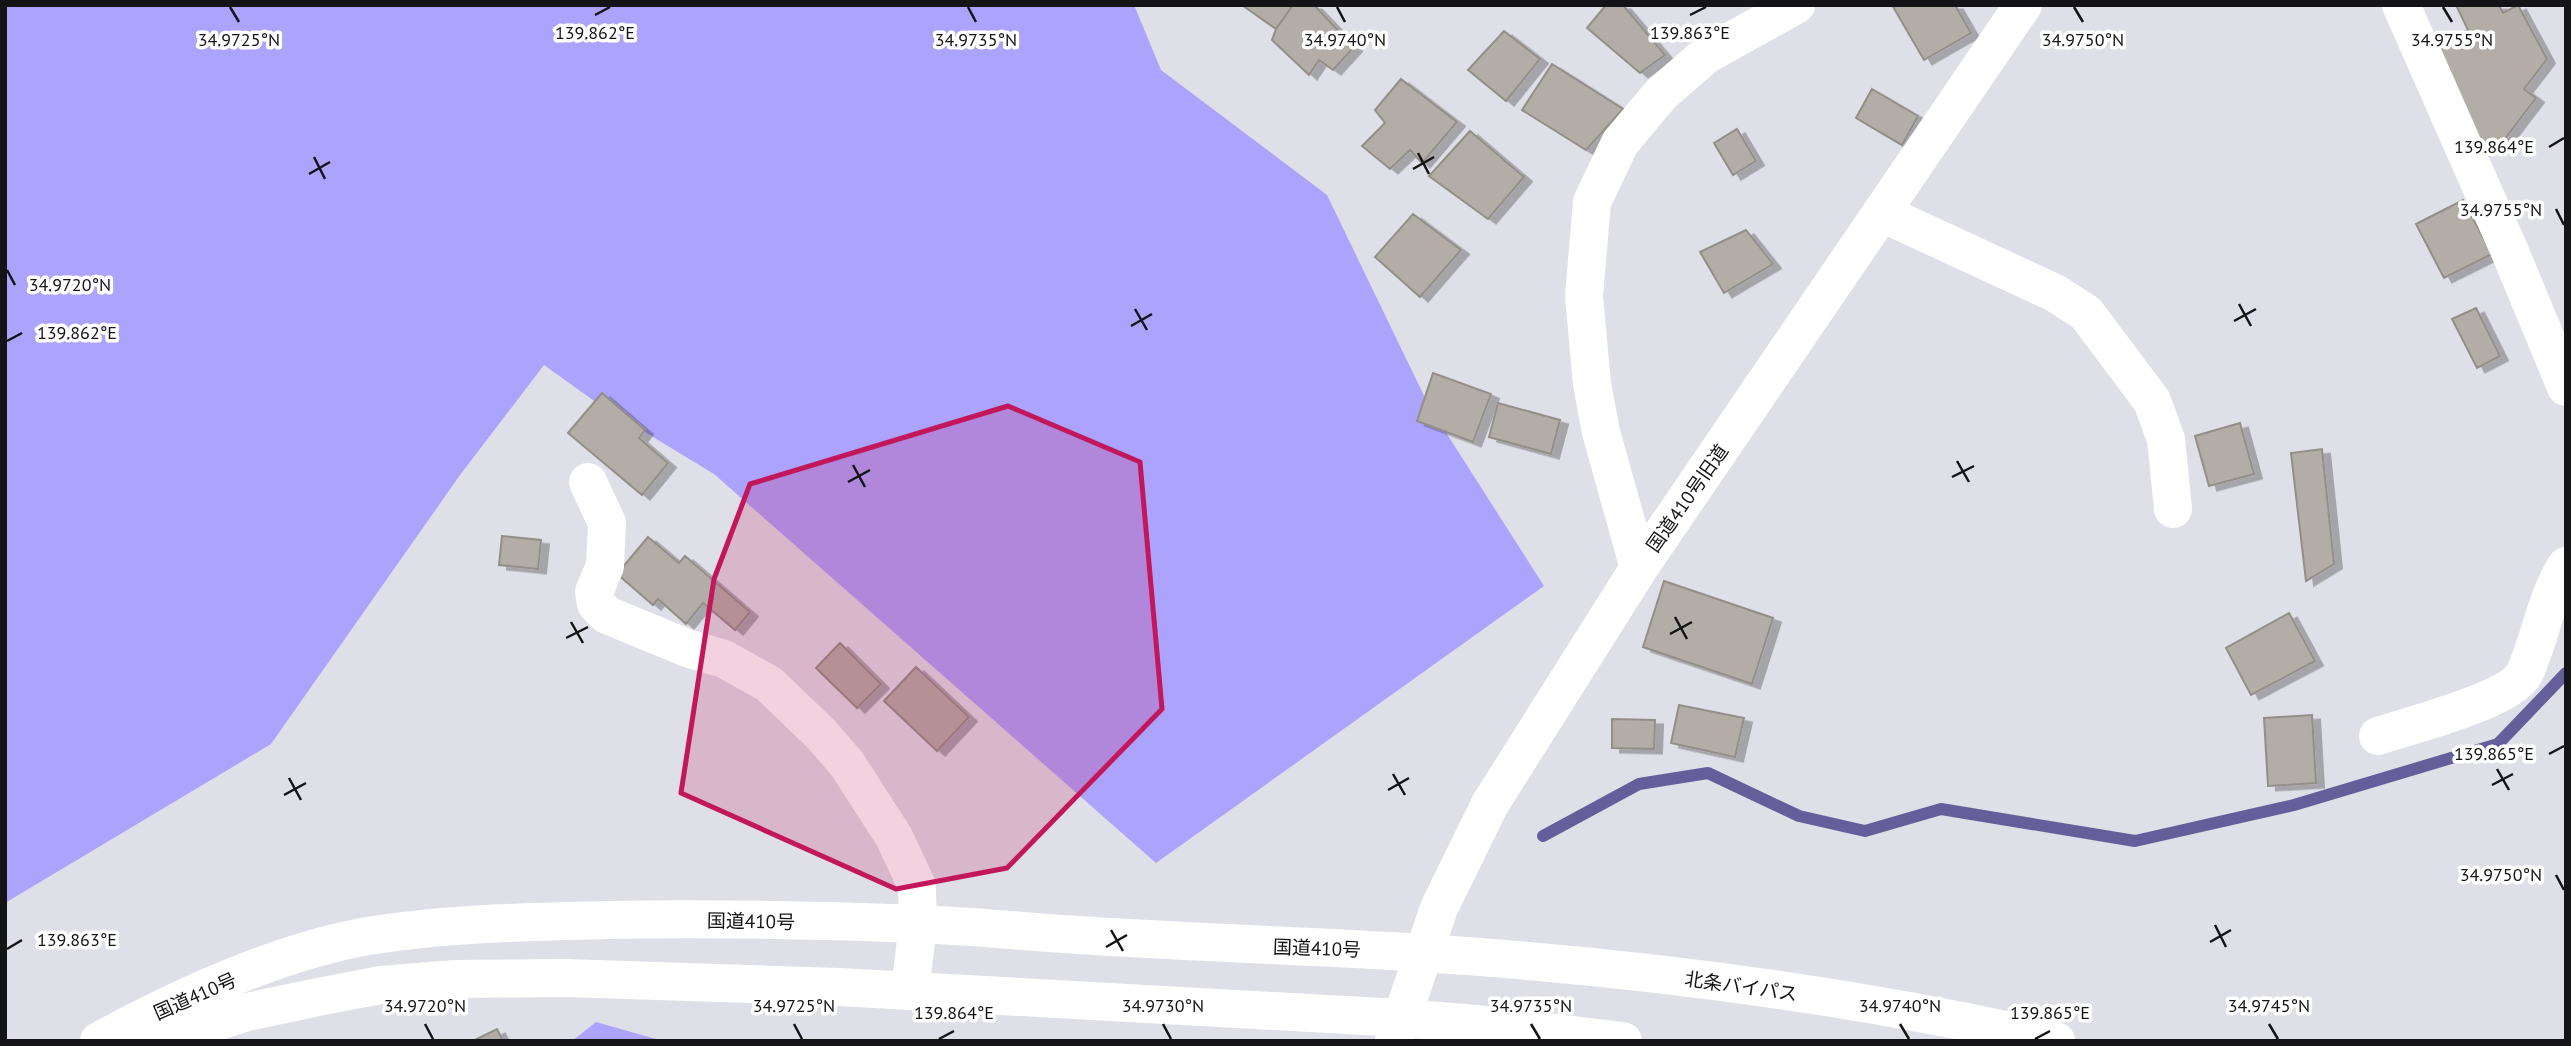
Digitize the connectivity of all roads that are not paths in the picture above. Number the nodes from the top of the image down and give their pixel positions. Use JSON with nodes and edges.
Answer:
{"nodes":[{"id":1,"x":1796,"y":5,"type":"edge"},
{"id":2,"x":2023,"y":5,"type":"edge"},
{"id":3,"x":2401,"y":5,"type":"edge"},
{"id":4,"x":1882,"y":213,"type":"junction"},
{"id":5,"x":2566,"y":387,"type":"edge"},
{"id":6,"x":588,"y":481,"type":"dead end"},
{"id":7,"x":2173,"y":509,"type":"dead end"},
{"id":8,"x":2566,"y":566,"type":"edge"},
{"id":9,"x":1639,"y":568,"type":"junction"},
{"id":10,"x":706,"y":632,"type":"dead end"},
{"id":11,"x":2378,"y":736,"type":"dead end"},
{"id":12,"x":916,"y":886,"type":"junction"},
{"id":13,"x":918,"y":924,"type":"junction"},
{"id":14,"x":1422,"y":953,"type":"junction"},
{"id":15,"x":910,"y":991,"type":"junction"},
{"id":16,"x":1397,"y":1030,"type":"edge"},
{"id":17,"x":99,"y":1041,"type":"edge"},
{"id":18,"x":158,"y":1041,"type":"edge"},
{"id":19,"x":1623,"y":1041,"type":"edge"},
{"id":20,"x":2056,"y":1041,"type":"edge"}],
"edges":[{"from":1,"to":9,"type":"main road"},
{"from":2,"to":4,"type":"main road","name":"国道410号旧道"},
{"from":3,"to":5,"type":"main road"},
{"from":4,"to":7,"type":"main road"},
{"from":4,"to":9,"type":"main road","name":"国道410号旧道"},
{"from":6,"to":12,"type":"main road"},
{"from":8,"to":11,"type":"main road"},
{"from":9,"to":14,"type":"main road","name":"国道410号旧道"},
{"from":10,"to":12,"type":"main road"},
{"from":12,"to":13,"type":"main road"},
{"from":13,"to":14,"type":"main road","name":"国道410号"},
{"from":13,"to":15,"type":"main road"},
{"from":13,"to":17,"type":"main road","name":"国道410号"},
{"from":14,"to":16,"type":"main road","name":"国道410号旧道"},
{"from":14,"to":20,"type":"main road","name":"北条バイパス"},
{"from":15,"to":16,"type":"main road","name":"国道410号"},
{"from":15,"to":18,"type":"main road","name":"国道410号"},
{"from":16,"to":19,"type":"main road"}]}
